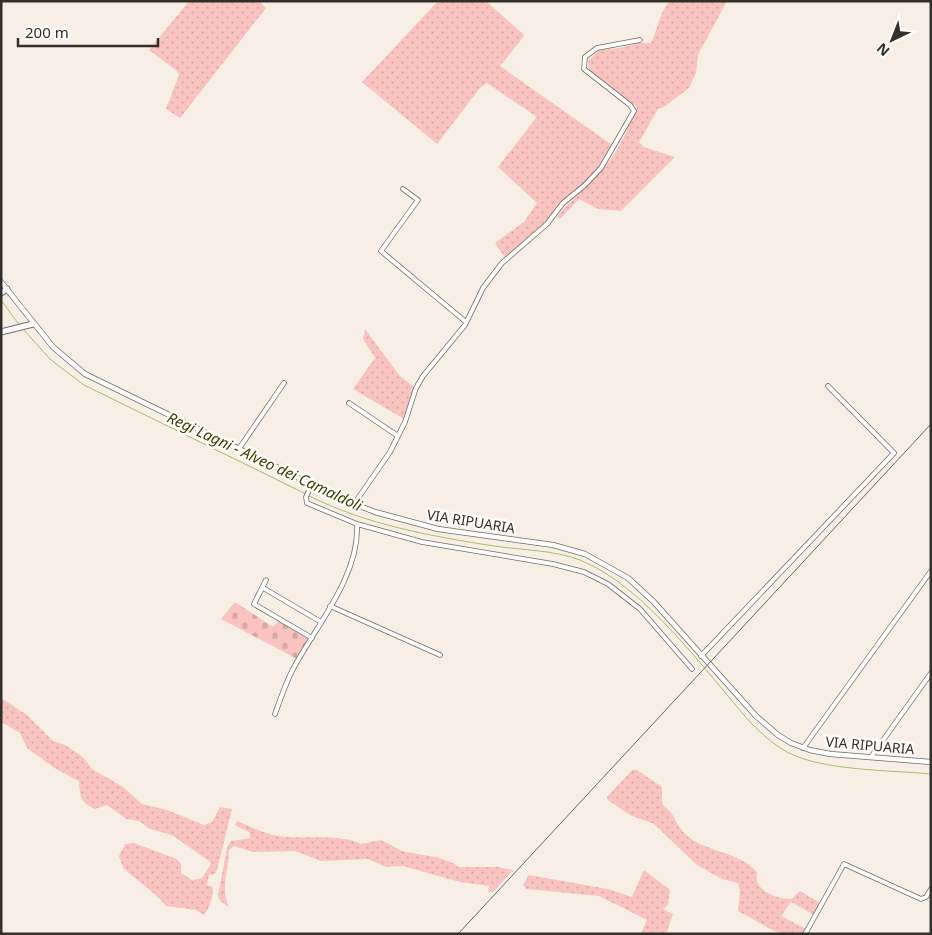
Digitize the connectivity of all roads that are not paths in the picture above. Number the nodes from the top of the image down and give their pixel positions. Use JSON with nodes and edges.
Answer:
{"nodes":[{"id":1,"x":640,"y":40,"type":"dead end"},
{"id":2,"x":403,"y":189,"type":"dead end"},
{"id":3,"x":1,"y":282,"type":"edge"},
{"id":4,"x":4,"y":291,"type":"edge"},
{"id":5,"x":466,"y":322,"type":"junction"},
{"id":6,"x":31,"y":325,"type":"junction"},
{"id":7,"x":1,"y":332,"type":"edge"},
{"id":8,"x":284,"y":383,"type":"dead end"},
{"id":9,"x":828,"y":386,"type":"dead end"},
{"id":10,"x":349,"y":403,"type":"dead end"},
{"id":11,"x":398,"y":436,"type":"junction"},
{"id":12,"x":238,"y":450,"type":"junction"},
{"id":13,"x":310,"y":488,"type":"junction"},
{"id":14,"x":354,"y":504,"type":"junction"},
{"id":15,"x":357,"y":524,"type":"junction"},
{"id":16,"x":931,"y":571,"type":"edge"},
{"id":17,"x":266,"y":580,"type":"dead end"},
{"id":18,"x":265,"y":589,"type":"dead end"},
{"id":19,"x":330,"y":606,"type":"junction"},
{"id":20,"x":321,"y":622,"type":"junction"},
{"id":21,"x":312,"y":638,"type":"junction"},
{"id":22,"x":440,"y":655,"type":"dead end"},
{"id":23,"x":701,"y":656,"type":"junction"},
{"id":24,"x":692,"y":669,"type":"dead end"},
{"id":25,"x":931,"y":673,"type":"edge"},
{"id":26,"x":274,"y":714,"type":"dead end"},
{"id":27,"x":803,"y":748,"type":"junction"},
{"id":28,"x":871,"y":757,"type":"junction"},
{"id":29,"x":931,"y":762,"type":"edge"},
{"id":30,"x":931,"y":889,"type":"edge"},
{"id":31,"x":805,"y":934,"type":"edge"}],
"edges":[{"from":1,"to":5,"type":"street"},
{"from":2,"to":5,"type":"street"},
{"from":3,"to":4,"type":"street","name":"VIA RIPUARIA"},
{"from":4,"to":6,"type":"street","name":"VIA RIPUARIA"},
{"from":5,"to":11,"type":"street"},
{"from":6,"to":7,"type":"main road"},
{"from":6,"to":12,"type":"street","name":"VIA RIPUARIA"},
{"from":8,"to":12,"type":"street"},
{"from":9,"to":23,"type":"street"},
{"from":10,"to":11,"type":"street"},
{"from":11,"to":14,"type":"street"},
{"from":12,"to":13,"type":"street","name":"VIA RIPUARIA"},
{"from":13,"to":14,"type":"street","name":"VIA RIPUARIA"},
{"from":13,"to":15,"type":"street"},
{"from":14,"to":23,"type":"street","name":"VIA RIPUARIA"},
{"from":15,"to":19,"type":"street"},
{"from":15,"to":24,"type":"street"},
{"from":16,"to":27,"type":"street"},
{"from":17,"to":21,"type":"street"},
{"from":18,"to":20,"type":"street"},
{"from":19,"to":20,"type":"street"},
{"from":19,"to":22,"type":"street"},
{"from":20,"to":21,"type":"street"},
{"from":21,"to":26,"type":"street"},
{"from":23,"to":27,"type":"street","name":"VIA RIPUARIA"},
{"from":25,"to":28,"type":"street"},
{"from":27,"to":28,"type":"street","name":"VIA RIPUARIA"},
{"from":28,"to":29,"type":"street","name":"VIA RIPUARIA"},
{"from":30,"to":31,"type":"street"}]}
